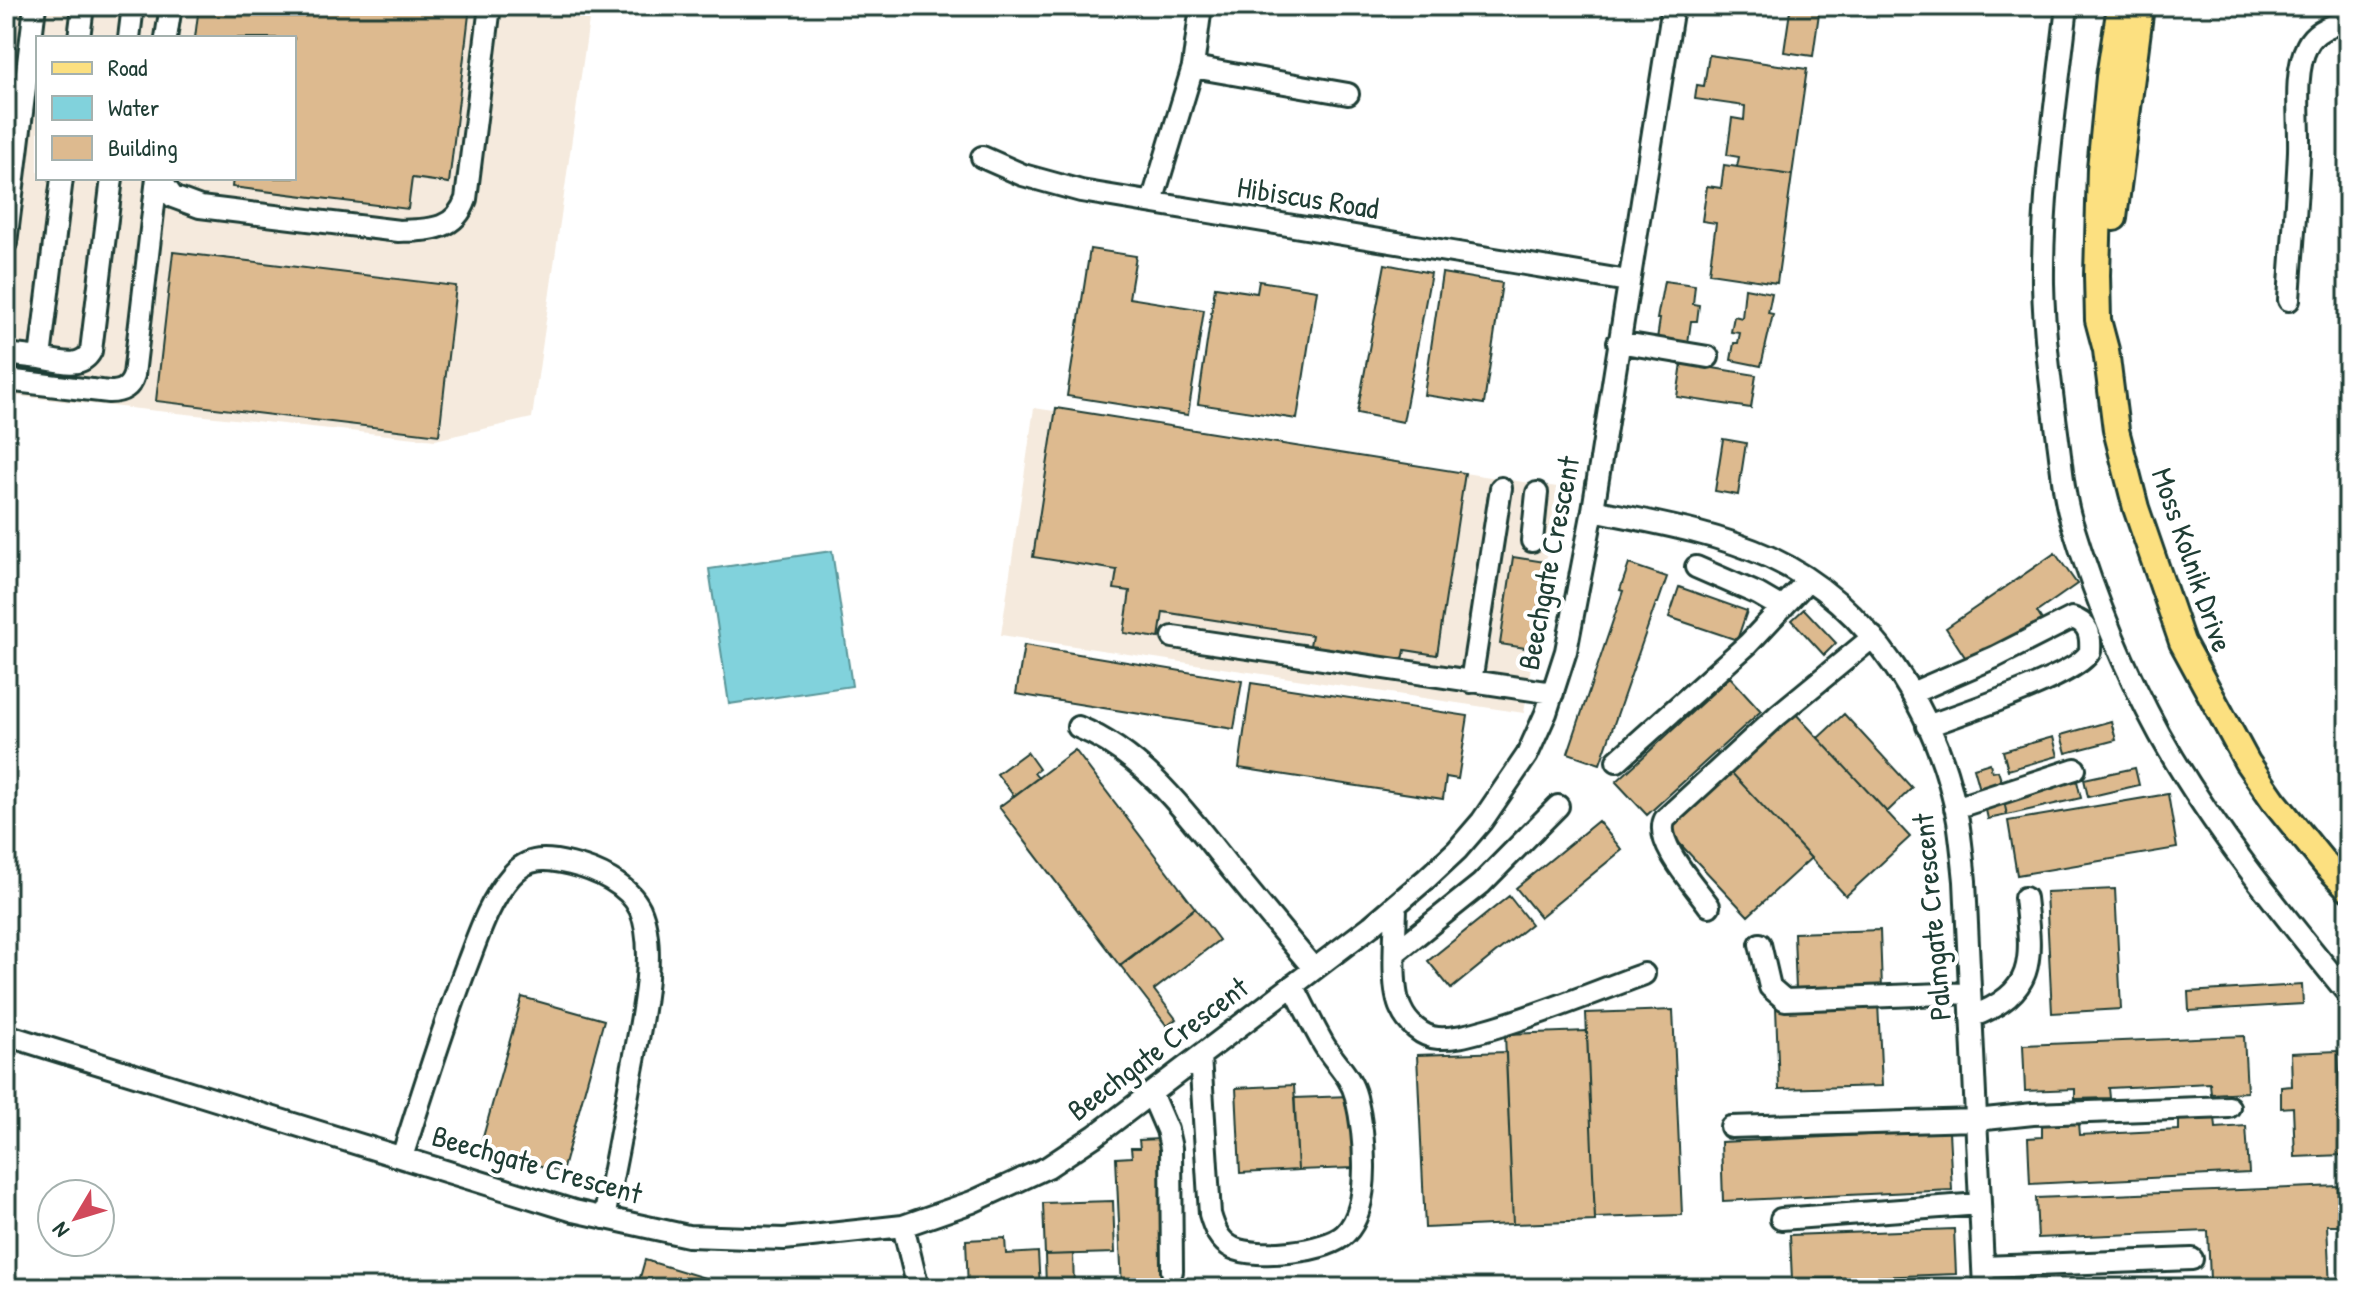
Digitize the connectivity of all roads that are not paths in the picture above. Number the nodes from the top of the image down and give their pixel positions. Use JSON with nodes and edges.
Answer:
{"nodes":[{"id":1,"x":35,"y":6,"type":"edge"},
{"id":2,"x":83,"y":6,"type":"edge"},
{"id":3,"x":133,"y":6,"type":"edge"},
{"id":4,"x":171,"y":6,"type":"edge"},
{"id":5,"x":490,"y":6,"type":"edge"},
{"id":6,"x":1201,"y":6,"type":"edge"},
{"id":7,"x":1673,"y":6,"type":"edge"},
{"id":8,"x":2067,"y":6,"type":"edge"},
{"id":9,"x":2120,"y":6,"type":"edge"},
{"id":10,"x":2141,"y":6,"type":"edge"},
{"id":11,"x":2347,"y":21,"type":"edge"},
{"id":12,"x":79,"y":36,"type":"edge"},
{"id":13,"x":129,"y":36,"type":"edge"},
{"id":14,"x":166,"y":36,"type":"edge"},
{"id":15,"x":1193,"y":67,"type":"junction"},
{"id":16,"x":1348,"y":94,"type":"dead end"},
{"id":17,"x":982,"y":157,"type":"dead end"},
{"id":18,"x":62,"y":180,"type":"edge"},
{"id":19,"x":112,"y":180,"type":"edge"},
{"id":20,"x":158,"y":180,"type":"edge"},
{"id":21,"x":160,"y":180,"type":"edge"},
{"id":22,"x":1152,"y":202,"type":"junction"},
{"id":23,"x":6,"y":243,"type":"edge"},
{"id":24,"x":1628,"y":281,"type":"junction"},
{"id":25,"x":2289,"y":300,"type":"dead end"},
{"id":26,"x":1618,"y":342,"type":"junction"},
{"id":27,"x":2106,"y":350,"type":"junction"},
{"id":28,"x":6,"y":354,"type":"edge"},
{"id":29,"x":1708,"y":357,"type":"dead end"},
{"id":30,"x":40,"y":358,"type":"junction"},
{"id":31,"x":6,"y":380,"type":"edge"},
{"id":32,"x":1501,"y":488,"type":"dead end"},
{"id":33,"x":1537,"y":493,"type":"dead end"},
{"id":34,"x":1593,"y":510,"type":"junction"},
{"id":35,"x":1499,"y":511,"type":"junction"},
{"id":36,"x":1535,"y":514,"type":"junction"},
{"id":37,"x":1532,"y":541,"type":"dead end"},
{"id":38,"x":1696,"y":567,"type":"dead end"},
{"id":39,"x":1808,"y":580,"type":"junction"},
{"id":40,"x":1782,"y":608,"type":"junction"},
{"id":41,"x":1173,"y":637,"type":"dead end"},
{"id":42,"x":1873,"y":637,"type":"junction"},
{"id":43,"x":1471,"y":682,"type":"junction"},
{"id":44,"x":1553,"y":693,"type":"junction"},
{"id":45,"x":1912,"y":693,"type":"junction"},
{"id":46,"x":1927,"y":726,"type":"junction"},
{"id":47,"x":1078,"y":727,"type":"dead end"},
{"id":48,"x":1617,"y":761,"type":"dead end"},
{"id":49,"x":2075,"y":769,"type":"dead end"},
{"id":50,"x":1558,"y":806,"type":"dead end"},
{"id":51,"x":1955,"y":808,"type":"junction"},
{"id":52,"x":2348,"y":888,"type":"edge"},
{"id":53,"x":2025,"y":898,"type":"dead end"},
{"id":54,"x":1396,"y":905,"type":"junction"},
{"id":55,"x":1709,"y":906,"type":"dead end"},
{"id":56,"x":1760,"y":944,"type":"dead end"},
{"id":57,"x":1396,"y":952,"type":"junction"},
{"id":58,"x":1314,"y":969,"type":"junction"},
{"id":59,"x":1644,"y":974,"type":"dead end"},
{"id":60,"x":1293,"y":985,"type":"junction"},
{"id":61,"x":1970,"y":993,"type":"junction"},
{"id":62,"x":2348,"y":994,"type":"edge"},
{"id":63,"x":1971,"y":1017,"type":"junction"},
{"id":64,"x":6,"y":1035,"type":"edge"},
{"id":65,"x":1200,"y":1056,"type":"junction"},
{"id":66,"x":1151,"y":1093,"type":"junction"},
{"id":67,"x":2229,"y":1107,"type":"dead end"},
{"id":68,"x":1976,"y":1120,"type":"junction"},
{"id":69,"x":1731,"y":1127,"type":"dead end"},
{"id":70,"x":402,"y":1157,"type":"junction"},
{"id":71,"x":1980,"y":1204,"type":"junction"},
{"id":72,"x":604,"y":1218,"type":"junction"},
{"id":73,"x":1781,"y":1219,"type":"dead end"},
{"id":74,"x":903,"y":1226,"type":"junction"},
{"id":75,"x":2192,"y":1259,"type":"dead end"},
{"id":76,"x":1983,"y":1267,"type":"junction"},
{"id":77,"x":1172,"y":1271,"type":"dead end"},
{"id":78,"x":918,"y":1288,"type":"edge"},
{"id":79,"x":1984,"y":1288,"type":"edge"}],
"edges":[{"from":1,"to":23,"type":"street"},
{"from":2,"to":12,"type":"street"},
{"from":3,"to":13,"type":"street"},
{"from":4,"to":14,"type":"street"},
{"from":5,"to":21,"type":"street"},
{"from":6,"to":15,"type":"street"},
{"from":7,"to":24,"type":"street","name":"Beechgate Crescent"},
{"from":8,"to":62,"type":"street"},
{"from":9,"to":27,"type":"main road","name":"Moss Kolnik Drive"},
{"from":10,"to":27,"type":"main road","name":"Moss Kolnik Drive"},
{"from":11,"to":25,"type":"street"},
{"from":15,"to":16,"type":"street"},
{"from":15,"to":22,"type":"street"},
{"from":17,"to":22,"type":"street","name":"Hibiscus Road"},
{"from":18,"to":30,"type":"street"},
{"from":19,"to":30,"type":"street"},
{"from":20,"to":31,"type":"street"},
{"from":22,"to":24,"type":"street","name":"Hibiscus Road"},
{"from":24,"to":26,"type":"street","name":"Beechgate Crescent"},
{"from":26,"to":29,"type":"street"},
{"from":26,"to":34,"type":"street","name":"Beechgate Crescent"},
{"from":27,"to":52,"type":"main road","name":"Moss Kolnik Drive"},
{"from":28,"to":30,"type":"street"},
{"from":32,"to":35,"type":"street"},
{"from":33,"to":36,"type":"street"},
{"from":34,"to":39,"type":"street","name":"Palmgate Crescent"},
{"from":34,"to":44,"type":"street","name":"Beechgate Crescent"},
{"from":35,"to":36,"type":"street"},
{"from":35,"to":43,"type":"street"},
{"from":36,"to":37,"type":"street"},
{"from":38,"to":40,"type":"street"},
{"from":39,"to":40,"type":"street"},
{"from":39,"to":42,"type":"street","name":"Palmgate Crescent"},
{"from":40,"to":48,"type":"street"},
{"from":41,"to":43,"type":"street"},
{"from":42,"to":45,"type":"street","name":"Palmgate Crescent"},
{"from":42,"to":55,"type":"street"},
{"from":43,"to":44,"type":"street"},
{"from":44,"to":54,"type":"street","name":"Beechgate Crescent"},
{"from":45,"to":46,"type":"street","name":"Palmgate Crescent"},
{"from":45,"to":46,"type":"street"},
{"from":46,"to":51,"type":"street","name":"Palmgate Crescent"},
{"from":47,"to":58,"type":"street"},
{"from":49,"to":51,"type":"street"},
{"from":50,"to":57,"type":"street"},
{"from":51,"to":61,"type":"street","name":"Palmgate Crescent"},
{"from":53,"to":63,"type":"street"},
{"from":54,"to":57,"type":"street"},
{"from":54,"to":58,"type":"street","name":"Beechgate Crescent"},
{"from":56,"to":61,"type":"street"},
{"from":57,"to":59,"type":"street"},
{"from":58,"to":60,"type":"street","name":"Beechgate Crescent"},
{"from":60,"to":65,"type":"street","name":"Beechgate Crescent"},
{"from":60,"to":65,"type":"street"},
{"from":61,"to":63,"type":"street","name":"Palmgate Crescent"},
{"from":63,"to":68,"type":"street","name":"Palmgate Crescent"},
{"from":64,"to":70,"type":"street","name":"Beechgate Crescent"},
{"from":65,"to":66,"type":"street","name":"Beechgate Crescent"},
{"from":66,"to":74,"type":"street","name":"Beechgate Crescent"},
{"from":66,"to":77,"type":"street"},
{"from":67,"to":68,"type":"street"},
{"from":68,"to":69,"type":"street"},
{"from":68,"to":71,"type":"street","name":"Palmgate Crescent"},
{"from":70,"to":72,"type":"street","name":"Beechgate Crescent"},
{"from":70,"to":72,"type":"street"},
{"from":71,"to":73,"type":"street"},
{"from":71,"to":76,"type":"street","name":"Palmgate Crescent"},
{"from":72,"to":74,"type":"street","name":"Beechgate Crescent"},
{"from":74,"to":78,"type":"street"},
{"from":75,"to":76,"type":"street"},
{"from":76,"to":79,"type":"street","name":"Palmgate Crescent"}]}
